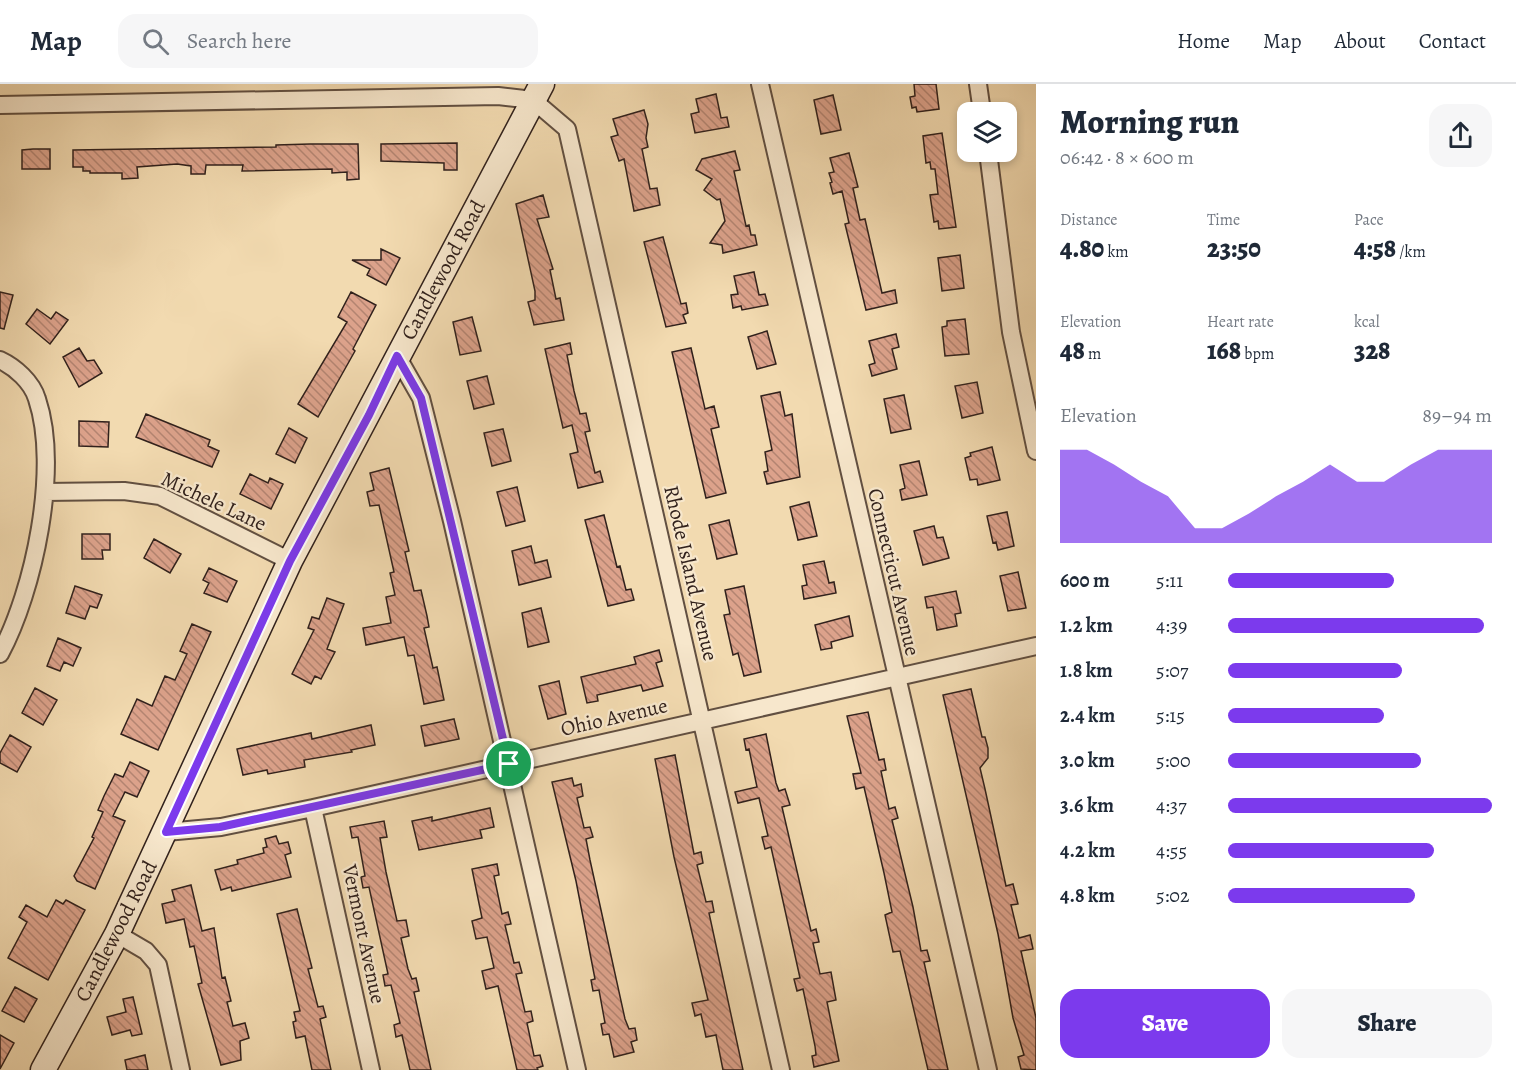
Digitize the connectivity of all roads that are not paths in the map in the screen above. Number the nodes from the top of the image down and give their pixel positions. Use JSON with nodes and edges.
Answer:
{"nodes":[{"id":1,"x":760,"y":84,"type":"edge"},
{"id":2,"x":978,"y":84,"type":"edge"},
{"id":3,"x":538,"y":92,"type":"edge"},
{"id":4,"x":981,"y":102,"type":"edge"},
{"id":5,"x":0,"y":105,"type":"edge"},
{"id":6,"x":989,"y":162,"type":"edge"},
{"id":7,"x":397,"y":356,"type":"junction"},
{"id":8,"x":0,"y":360,"type":"edge"},
{"id":9,"x":1036,"y":451,"type":"edge"},
{"id":10,"x":45,"y":492,"type":"junction"},
{"id":11,"x":290,"y":561,"type":"junction"},
{"id":12,"x":1036,"y":646,"type":"edge"},
{"id":13,"x":0,"y":654,"type":"edge"},
{"id":14,"x":895,"y":677,"type":"junction"},
{"id":15,"x":701,"y":720,"type":"junction"},
{"id":16,"x":509,"y":764,"type":"junction"},
{"id":17,"x":313,"y":808,"type":"junction"},
{"id":18,"x":166,"y":832,"type":"junction"},
{"id":19,"x":117,"y":934,"type":"junction"},
{"id":20,"x":43,"y":1070,"type":"edge"},
{"id":21,"x":181,"y":1070,"type":"edge"},
{"id":22,"x":371,"y":1070,"type":"edge"},
{"id":23,"x":577,"y":1070,"type":"edge"},
{"id":24,"x":781,"y":1070,"type":"edge"},
{"id":25,"x":988,"y":1070,"type":"edge"}],
"edges":[{"from":1,"to":14,"type":"street","name":"Connecticut Avenue"},
{"from":2,"to":4,"type":"street"},
{"from":3,"to":5,"type":"street"},
{"from":3,"to":7,"type":"street","name":"Candlewood Road"},
{"from":3,"to":15,"type":"street","name":"Rhode Island Avenue"},
{"from":6,"to":9,"type":"street"},
{"from":7,"to":11,"type":"street","name":"Candlewood Road"},
{"from":7,"to":16,"type":"street"},
{"from":8,"to":10,"type":"street"},
{"from":10,"to":11,"type":"street","name":"Michele Lane"},
{"from":10,"to":13,"type":"street"},
{"from":11,"to":18,"type":"street","name":"Candlewood Road"},
{"from":12,"to":14,"type":"street","name":"Ohio Avenue"},
{"from":14,"to":15,"type":"street","name":"Ohio Avenue"},
{"from":14,"to":25,"type":"street","name":"Connecticut Avenue"},
{"from":15,"to":16,"type":"street","name":"Ohio Avenue"},
{"from":15,"to":24,"type":"street","name":"Rhode Island Avenue"},
{"from":16,"to":17,"type":"street","name":"Ohio Avenue"},
{"from":16,"to":23,"type":"street"},
{"from":17,"to":18,"type":"street","name":"Ohio Avenue"},
{"from":17,"to":22,"type":"street","name":"Vermont Avenue"},
{"from":18,"to":19,"type":"street","name":"Candlewood Road"},
{"from":19,"to":20,"type":"street","name":"Candlewood Road"},
{"from":19,"to":21,"type":"street"}]}
